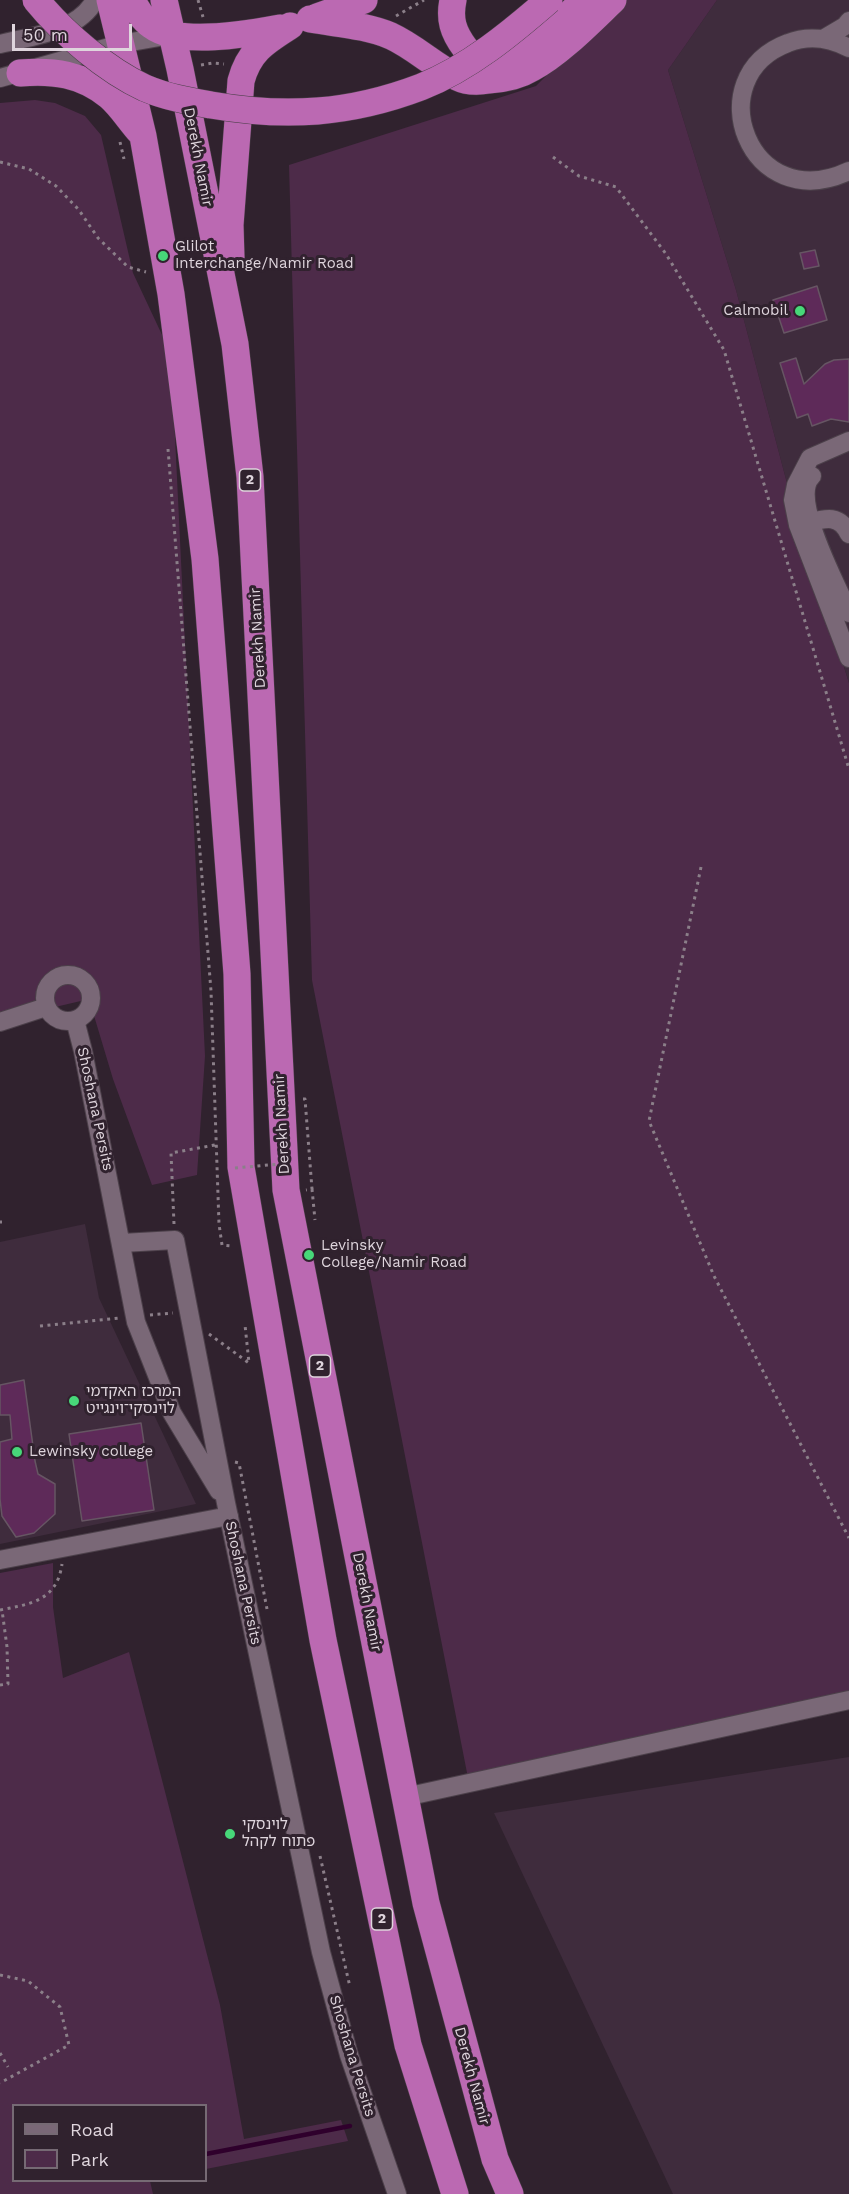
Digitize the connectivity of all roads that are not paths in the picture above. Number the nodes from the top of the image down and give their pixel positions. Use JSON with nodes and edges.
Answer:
{"nodes":[{"id":1,"x":36,"y":0,"type":"edge"},
{"id":2,"x":95,"y":0,"type":"edge"},
{"id":3,"x":110,"y":0,"type":"edge"},
{"id":4,"x":132,"y":0,"type":"edge"},
{"id":5,"x":165,"y":0,"type":"edge"},
{"id":6,"x":364,"y":0,"type":"edge"},
{"id":7,"x":453,"y":0,"type":"edge"},
{"id":8,"x":549,"y":0,"type":"edge"},
{"id":9,"x":584,"y":0,"type":"edge"},
{"id":10,"x":613,"y":0,"type":"edge"},
{"id":11,"x":849,"y":21,"type":"edge"},
{"id":12,"x":300,"y":23,"type":"junction"},
{"id":13,"x":173,"y":35,"type":"junction"},
{"id":14,"x":823,"y":39,"type":"junction"},
{"id":15,"x":0,"y":44,"type":"edge"},
{"id":16,"x":120,"y":44,"type":"junction"},
{"id":17,"x":849,"y":48,"type":"edge"},
{"id":18,"x":10,"y":76,"type":"edge"},
{"id":19,"x":143,"y":135,"type":"junction"},
{"id":20,"x":849,"y":171,"type":"edge"},
{"id":21,"x":235,"y":344,"type":"junction"},
{"id":22,"x":849,"y":441,"type":"edge"},
{"id":23,"x":849,"y":454,"type":"edge"},
{"id":24,"x":803,"y":524,"type":"junction"},
{"id":25,"x":849,"y":534,"type":"edge"},
{"id":26,"x":849,"y":613,"type":"edge"},
{"id":27,"x":849,"y":658,"type":"edge"},
{"id":28,"x":46,"y":1006,"type":"junction"},
{"id":29,"x":75,"y":1020,"type":"junction"},
{"id":30,"x":0,"y":1022,"type":"edge"},
{"id":31,"x":122,"y":1243,"type":"junction"},
{"id":32,"x":227,"y":1510,"type":"junction"},
{"id":33,"x":0,"y":1560,"type":"edge"},
{"id":34,"x":849,"y":1700,"type":"edge"},
{"id":35,"x":405,"y":1797,"type":"junction"},
{"id":36,"x":397,"y":2194,"type":"edge"},
{"id":37,"x":454,"y":2194,"type":"edge"},
{"id":38,"x":510,"y":2194,"type":"edge"}],
"edges":[{"from":1,"to":8,"type":"highway","bridge":true},
{"from":2,"to":15,"type":"street"},
{"from":3,"to":16,"type":"highway","number":"2"},
{"from":4,"to":13,"type":"highway"},
{"from":5,"to":13,"type":"highway","number":"2"},
{"from":6,"to":12,"type":"highway"},
{"from":7,"to":9,"type":"highway"},
{"from":10,"to":12,"type":"highway"},
{"from":11,"to":14,"type":"street"},
{"from":12,"to":13,"type":"highway"},
{"from":12,"to":21,"type":"highway"},
{"from":13,"to":16,"type":"street"},
{"from":13,"to":21,"type":"highway","name":"Derekh Namir","number":"2"},
{"from":14,"to":17,"type":"street"},
{"from":14,"to":20,"type":"street"},
{"from":16,"to":18,"type":"street"},
{"from":16,"to":19,"type":"highway","number":"2"},
{"from":18,"to":19,"type":"highway"},
{"from":19,"to":37,"type":"highway","number":"2"},
{"from":21,"to":35,"type":"highway","name":"Derekh Namir","number":"2"},
{"from":22,"to":24,"type":"street"},
{"from":23,"to":24,"type":"street"},
{"from":24,"to":25,"type":"street"},
{"from":24,"to":26,"type":"street"},
{"from":24,"to":27,"type":"street"},
{"from":28,"to":29,"type":"street"},
{"from":28,"to":29,"type":"street"},
{"from":28,"to":30,"type":"street"},
{"from":29,"to":31,"type":"street","name":"Shoshana Persits"},
{"from":31,"to":32,"type":"street","name":"Shoshana Persits"},
{"from":31,"to":32,"type":"street","name":"Shoshana Persits"},
{"from":32,"to":33,"type":"street"},
{"from":32,"to":36,"type":"street","name":"Shoshana Persits"},
{"from":34,"to":35,"type":"street"},
{"from":35,"to":38,"type":"highway","name":"Derekh Namir","number":"2"}]}
